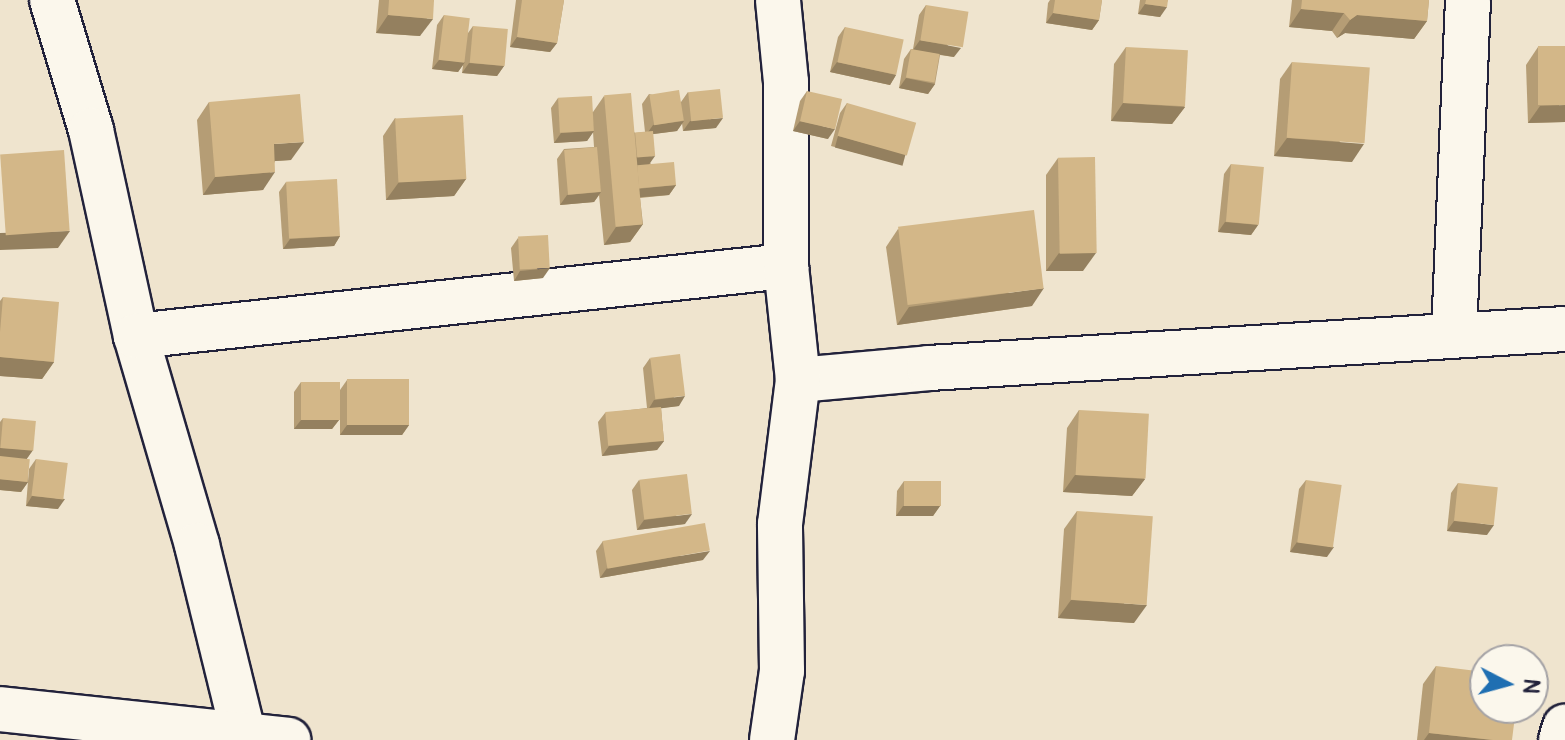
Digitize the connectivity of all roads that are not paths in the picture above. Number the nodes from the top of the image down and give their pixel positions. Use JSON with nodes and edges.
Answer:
{"nodes":[{"id":1,"x":52,"y":0,"type":"edge"},
{"id":2,"x":778,"y":0,"type":"edge"},
{"id":3,"x":1468,"y":0,"type":"edge"},
{"id":4,"x":786,"y":266,"type":"junction"},
{"id":5,"x":1565,"y":329,"type":"edge"},
{"id":6,"x":1454,"y":334,"type":"junction"},
{"id":7,"x":136,"y":336,"type":"junction"},
{"id":8,"x":798,"y":380,"type":"junction"},
{"id":9,"x":0,"y":709,"type":"edge"},
{"id":10,"x":1565,"y":727,"type":"edge"},
{"id":11,"x":245,"y":738,"type":"edge"},
{"id":12,"x":288,"y":740,"type":"edge"},
{"id":13,"x":772,"y":740,"type":"edge"},
{"id":14,"x":1561,"y":740,"type":"edge"}],
"edges":[{"from":1,"to":7,"type":"street"},
{"from":2,"to":4,"type":"street"},
{"from":3,"to":6,"type":"street"},
{"from":4,"to":7,"type":"street"},
{"from":4,"to":8,"type":"street"},
{"from":5,"to":6,"type":"street"},
{"from":6,"to":8,"type":"street"},
{"from":7,"to":11,"type":"street"},
{"from":8,"to":13,"type":"street"},
{"from":9,"to":11,"type":"street"},
{"from":10,"to":14,"type":"street"},
{"from":11,"to":12,"type":"street"}]}
